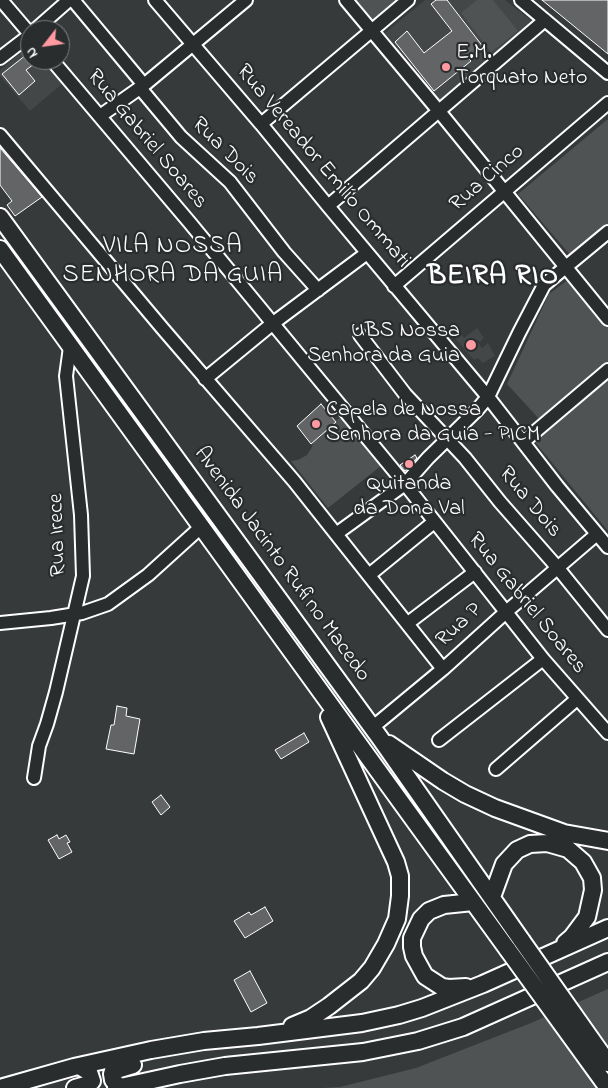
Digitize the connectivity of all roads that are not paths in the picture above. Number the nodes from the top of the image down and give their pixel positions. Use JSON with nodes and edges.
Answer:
{"nodes":[{"id":1,"x":1,"y":0,"type":"edge"},
{"id":2,"x":69,"y":0,"type":"edge"},
{"id":3,"x":73,"y":0,"type":"edge"},
{"id":4,"x":155,"y":0,"type":"edge"},
{"id":5,"x":246,"y":0,"type":"edge"},
{"id":6,"x":346,"y":0,"type":"edge"},
{"id":7,"x":408,"y":0,"type":"edge"},
{"id":8,"x":521,"y":0,"type":"edge"},
{"id":9,"x":46,"y":20,"type":"edge"},
{"id":10,"x":545,"y":20,"type":"junction"},
{"id":11,"x":20,"y":23,"type":"edge"},
{"id":12,"x":371,"y":30,"type":"junction"},
{"id":13,"x":20,"y":43,"type":"edge"},
{"id":14,"x":193,"y":45,"type":"junction"},
{"id":15,"x":0,"y":58,"type":"edge"},
{"id":16,"x":61,"y":70,"type":"edge"},
{"id":17,"x":608,"y":73,"type":"edge"},
{"id":18,"x":142,"y":87,"type":"junction"},
{"id":19,"x":608,"y":103,"type":"edge"},
{"id":20,"x":438,"y":110,"type":"junction"},
{"id":21,"x":100,"y":116,"type":"junction"},
{"id":22,"x":261,"y":124,"type":"junction"},
{"id":23,"x":0,"y":135,"type":"edge"},
{"id":24,"x":504,"y":192,"type":"junction"},
{"id":25,"x":328,"y":206,"type":"junction"},
{"id":26,"x":0,"y":217,"type":"edge"},
{"id":27,"x":608,"y":232,"type":"edge"},
{"id":28,"x":0,"y":249,"type":"edge"},
{"id":29,"x":367,"y":253,"type":"junction"},
{"id":30,"x":566,"y":268,"type":"junction"},
{"id":31,"x":394,"y":286,"type":"junction"},
{"id":32,"x":318,"y":290,"type":"junction"},
{"id":33,"x":608,"y":319,"type":"edge"},
{"id":34,"x":272,"y":324,"type":"junction"},
{"id":35,"x":360,"y":335,"type":"dead end"},
{"id":36,"x":70,"y":346,"type":"junction"},
{"id":37,"x":608,"y":370,"type":"edge"},
{"id":38,"x":205,"y":379,"type":"junction"},
{"id":39,"x":488,"y":397,"type":"junction"},
{"id":40,"x":448,"y":439,"type":"junction"},
{"id":41,"x":523,"y":442,"type":"junction"},
{"id":42,"x":154,"y":461,"type":"junction"},
{"id":43,"x":404,"y":484,"type":"junction"},
{"id":44,"x":203,"y":497,"type":"junction"},
{"id":45,"x":434,"y":522,"type":"junction"},
{"id":46,"x":201,"y":527,"type":"junction"},
{"id":47,"x":336,"y":534,"type":"junction"},
{"id":48,"x":597,"y":534,"type":"junction"},
{"id":49,"x":608,"y":547,"type":"edge"},
{"id":50,"x":227,"y":563,"type":"junction"},
{"id":51,"x":557,"y":567,"type":"junction"},
{"id":52,"x":475,"y":572,"type":"junction"},
{"id":53,"x":369,"y":574,"type":"junction"},
{"id":54,"x":274,"y":594,"type":"junction"},
{"id":55,"x":506,"y":612,"type":"junction"},
{"id":56,"x":74,"y":615,"type":"junction"},
{"id":57,"x":0,"y":623,"type":"edge"},
{"id":58,"x":408,"y":623,"type":"junction"},
{"id":59,"x":608,"y":630,"type":"edge"},
{"id":60,"x":543,"y":659,"type":"junction"},
{"id":61,"x":443,"y":669,"type":"junction"},
{"id":62,"x":313,"y":683,"type":"junction"},
{"id":63,"x":577,"y":699,"type":"junction"},
{"id":64,"x":376,"y":733,"type":"junction"},
{"id":65,"x":608,"y":733,"type":"edge"},
{"id":66,"x":439,"y":740,"type":"dead end"},
{"id":67,"x":496,"y":769,"type":"dead end"},
{"id":68,"x":34,"y":778,"type":"dead end"},
{"id":69,"x":608,"y":841,"type":"edge"},
{"id":70,"x":492,"y":897,"type":"junction"},
{"id":71,"x":473,"y":902,"type":"junction"},
{"id":72,"x":608,"y":928,"type":"edge"},
{"id":73,"x":515,"y":946,"type":"junction"},
{"id":74,"x":552,"y":952,"type":"junction"},
{"id":75,"x":608,"y":962,"type":"edge"},
{"id":76,"x":483,"y":984,"type":"junction"},
{"id":77,"x":258,"y":1036,"type":"junction"},
{"id":78,"x":204,"y":1041,"type":"junction"},
{"id":79,"x":608,"y":1063,"type":"edge"},
{"id":80,"x":79,"y":1066,"type":"junction"},
{"id":81,"x":0,"y":1088,"type":"edge"},
{"id":82,"x":75,"y":1088,"type":"edge"},
{"id":83,"x":118,"y":1088,"type":"edge"},
{"id":84,"x":608,"y":1088,"type":"edge"}],
"edges":[{"from":1,"to":11,"type":"street"},
{"from":2,"to":9,"type":"street"},
{"from":3,"to":18,"type":"street","name":"Rua Dois"},
{"from":4,"to":14,"type":"street","name":"Rua Vereador Emilío Ommati"},
{"from":5,"to":14,"type":"street"},
{"from":6,"to":12,"type":"street"},
{"from":7,"to":12,"type":"street"},
{"from":8,"to":10,"type":"street"},
{"from":10,"to":17,"type":"street"},
{"from":10,"to":20,"type":"street"},
{"from":12,"to":20,"type":"street"},
{"from":12,"to":22,"type":"street"},
{"from":13,"to":15,"type":"street"},
{"from":14,"to":18,"type":"street"},
{"from":14,"to":22,"type":"street","name":"Rua Vereador Emilío Ommati"},
{"from":16,"to":21,"type":"street","name":"Rua Gabriel Soares"},
{"from":18,"to":21,"type":"street"},
{"from":18,"to":32,"type":"street","name":"Rua Dois"},
{"from":19,"to":24,"type":"street","name":"Rua Cinco"},
{"from":20,"to":24,"type":"street"},
{"from":20,"to":25,"type":"street"},
{"from":21,"to":34,"type":"street","name":"Rua Gabriel Soares"},
{"from":22,"to":25,"type":"street","name":"Rua Vereador Emilío Ommati"},
{"from":23,"to":38,"type":"street"},
{"from":24,"to":30,"type":"street"},
{"from":24,"to":31,"type":"street","name":"Rua Cinco"},
{"from":25,"to":29,"type":"street","name":"Rua Vereador Emilío Ommati"},
{"from":26,"to":44,"type":"main road","name":"Avenida Jacinto Rufino Macedo"},
{"from":27,"to":30,"type":"street"},
{"from":28,"to":36,"type":"main road","name":"Avenida Jacinto Rufino Macedo"},
{"from":29,"to":31,"type":"street","name":"Rua Vereador Emilío Ommati"},
{"from":29,"to":32,"type":"street"},
{"from":30,"to":33,"type":"street"},
{"from":30,"to":39,"type":"street"},
{"from":31,"to":39,"type":"street","name":"Rua Vereador Emilío Ommati"},
{"from":32,"to":34,"type":"street"},
{"from":34,"to":38,"type":"street"},
{"from":34,"to":43,"type":"street","name":"Rua Gabriel Soares"},
{"from":35,"to":40,"type":"street","name":"Rua Dois"},
{"from":36,"to":42,"type":"main road","name":"Avenida Jacinto Rufino Macedo"},
{"from":36,"to":56,"type":"street","name":"Rua Irece"},
{"from":37,"to":41,"type":"street"},
{"from":38,"to":47,"type":"street"},
{"from":39,"to":40,"type":"street"},
{"from":39,"to":41,"type":"street","name":"Rua Vereador Emilío Ommati"},
{"from":40,"to":43,"type":"street"},
{"from":40,"to":51,"type":"street","name":"Rua Dois"},
{"from":41,"to":48,"type":"street","name":"Rua Vereador Emilío Ommati"},
{"from":42,"to":44,"type":"main road"},
{"from":42,"to":46,"type":"main road","name":"Avenida Jacinto Rufino Macedo"},
{"from":43,"to":45,"type":"street","name":"Rua Gabriel Soares"},
{"from":43,"to":47,"type":"street"},
{"from":44,"to":54,"type":"main road","name":"Avenida Jacinto Rufino Macedo"},
{"from":45,"to":52,"type":"street","name":"Rua Gabriel Soares"},
{"from":45,"to":53,"type":"street"},
{"from":46,"to":50,"type":"main road","name":"Avenida Jacinto Rufino Macedo"},
{"from":46,"to":56,"type":"street"},
{"from":47,"to":53,"type":"street"},
{"from":48,"to":49,"type":"street","name":"Rua Vereador Emilío Ommati"},
{"from":48,"to":51,"type":"street","name":"Rua P"},
{"from":50,"to":54,"type":"main road"},
{"from":50,"to":62,"type":"main road","name":"Avenida Jacinto Rufino Macedo"},
{"from":51,"to":55,"type":"street","name":"Rua P"},
{"from":51,"to":59,"type":"street","name":"Rua Dois"},
{"from":52,"to":55,"type":"street","name":"Rua Gabriel Soares"},
{"from":52,"to":58,"type":"street"},
{"from":53,"to":58,"type":"street"},
{"from":54,"to":64,"type":"main road","name":"Avenida Jacinto Rufino Macedo"},
{"from":55,"to":60,"type":"street","name":"Rua Gabriel Soares"},
{"from":55,"to":61,"type":"street","name":"Rua P"},
{"from":56,"to":57,"type":"street"},
{"from":56,"to":68,"type":"street","name":"Rua Irece"},
{"from":58,"to":61,"type":"street"},
{"from":60,"to":63,"type":"street","name":"Rua Gabriel Soares"},
{"from":60,"to":66,"type":"street"},
{"from":61,"to":64,"type":"street","name":"Rua P"},
{"from":62,"to":71,"type":"main road","name":"Avenida Jacinto Rufino Macedo"},
{"from":62,"to":77,"type":"main road"},
{"from":63,"to":65,"type":"street","name":"Rua Gabriel Soares"},
{"from":63,"to":67,"type":"street"},
{"from":64,"to":69,"type":"main road"},
{"from":64,"to":70,"type":"main road","name":"Avenida Jacinto Rufino Macedo"},
{"from":70,"to":73,"type":"main road","name":"Avenida Jacinto Rufino Macedo"},
{"from":70,"to":74,"type":"main road"},
{"from":71,"to":73,"type":"main road","name":"Avenida Jacinto Rufino Macedo"},
{"from":71,"to":76,"type":"main road"},
{"from":72,"to":74,"type":"main road"},
{"from":73,"to":79,"type":"main road","bridge":true},
{"from":73,"to":84,"type":"main road","bridge":true},
{"from":74,"to":76,"type":"main road"},
{"from":75,"to":83,"type":"main road"},
{"from":76,"to":77,"type":"main road"},
{"from":77,"to":78,"type":"main road"},
{"from":78,"to":80,"type":"main road"},
{"from":78,"to":83,"type":"main road"},
{"from":80,"to":81,"type":"main road"},
{"from":80,"to":82,"type":"main road"}]}
